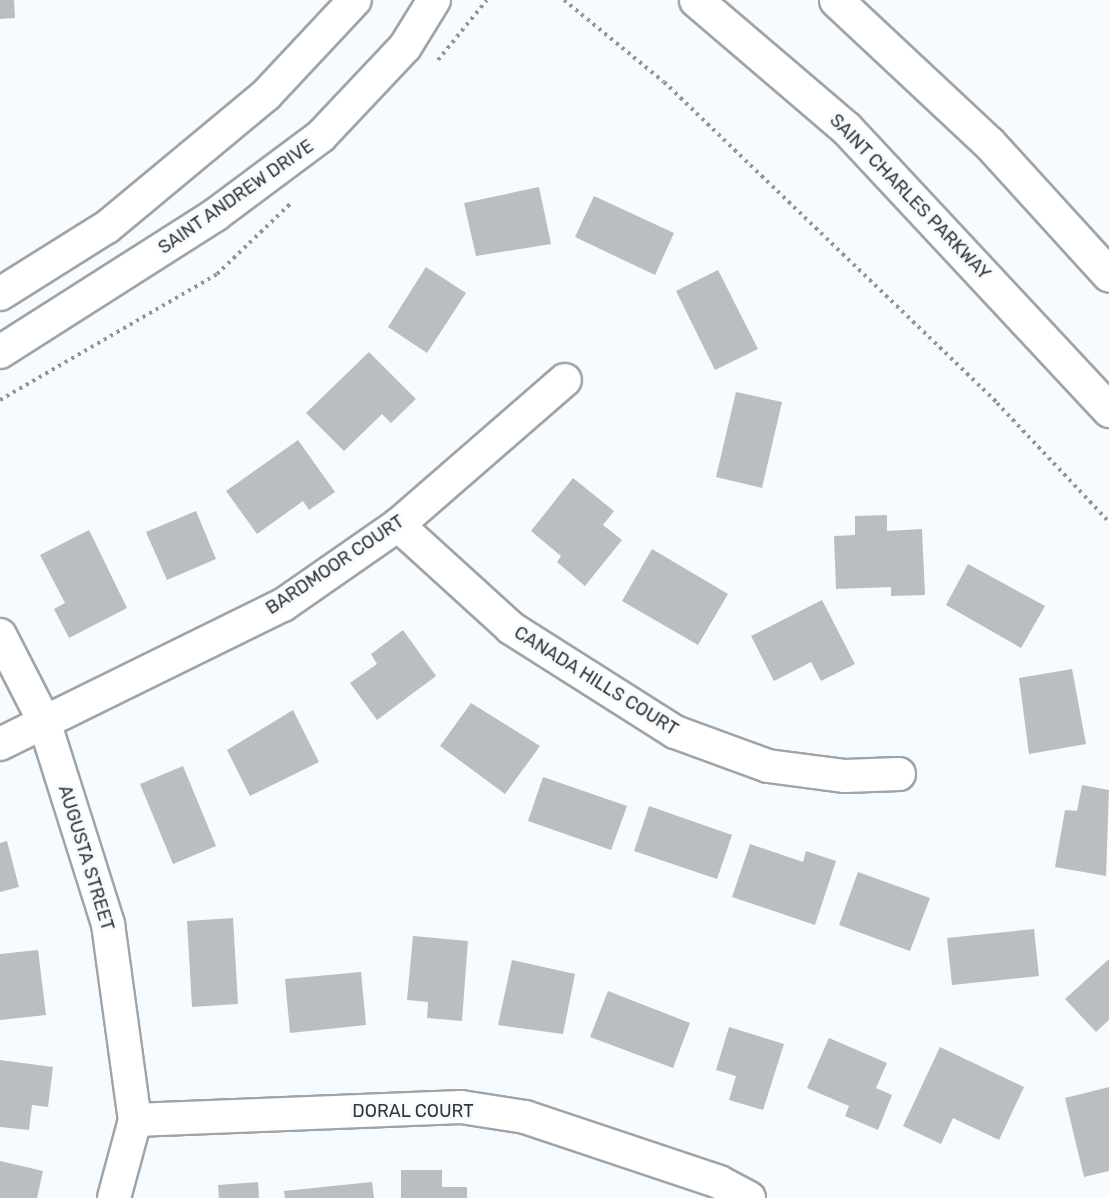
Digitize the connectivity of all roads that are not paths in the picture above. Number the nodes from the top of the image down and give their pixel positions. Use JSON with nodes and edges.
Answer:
{"nodes":[{"id":1,"x":355,"y":0,"type":"edge"},
{"id":2,"x":434,"y":0,"type":"edge"},
{"id":3,"x":696,"y":0,"type":"edge"},
{"id":4,"x":836,"y":0,"type":"edge"},
{"id":5,"x":1109,"y":275,"type":"edge"},
{"id":6,"x":0,"y":294,"type":"edge"},
{"id":7,"x":0,"y":352,"type":"edge"},
{"id":8,"x":565,"y":380,"type":"dead end"},
{"id":9,"x":1109,"y":410,"type":"edge"},
{"id":10,"x":398,"y":525,"type":"junction"},
{"id":11,"x":0,"y":635,"type":"edge"},
{"id":12,"x":44,"y":722,"type":"junction"},
{"id":13,"x":0,"y":744,"type":"edge"},
{"id":14,"x":899,"y":774,"type":"dead end"},
{"id":15,"x":135,"y":1120,"type":"junction"},
{"id":16,"x":688,"y":1185,"type":"edge"},
{"id":17,"x":114,"y":1198,"type":"edge"},
{"id":18,"x":748,"y":1198,"type":"edge"}],
"edges":[{"from":1,"to":6,"type":"street"},
{"from":2,"to":7,"type":"street","name":"SAINT ANDREW DRIVE"},
{"from":3,"to":9,"type":"main road","name":"SAINT CHARLES PARKWAY"},
{"from":4,"to":5,"type":"main road"},
{"from":8,"to":10,"type":"street","name":"BARDMOOR COURT"},
{"from":10,"to":12,"type":"street","name":"BARDMOOR COURT"},
{"from":10,"to":14,"type":"street","name":"CANADA HILLS COURT"},
{"from":11,"to":12,"type":"street","name":"AUGUSTA STREET"},
{"from":12,"to":13,"type":"street","name":"BARDMOOR COURT"},
{"from":12,"to":15,"type":"street","name":"AUGUSTA STREET"},
{"from":15,"to":16,"type":"street","name":"DORAL COURT"},
{"from":15,"to":17,"type":"street","name":"AUGUSTA STREET"},
{"from":16,"to":18,"type":"street","name":"DORAL COURT"}]}
